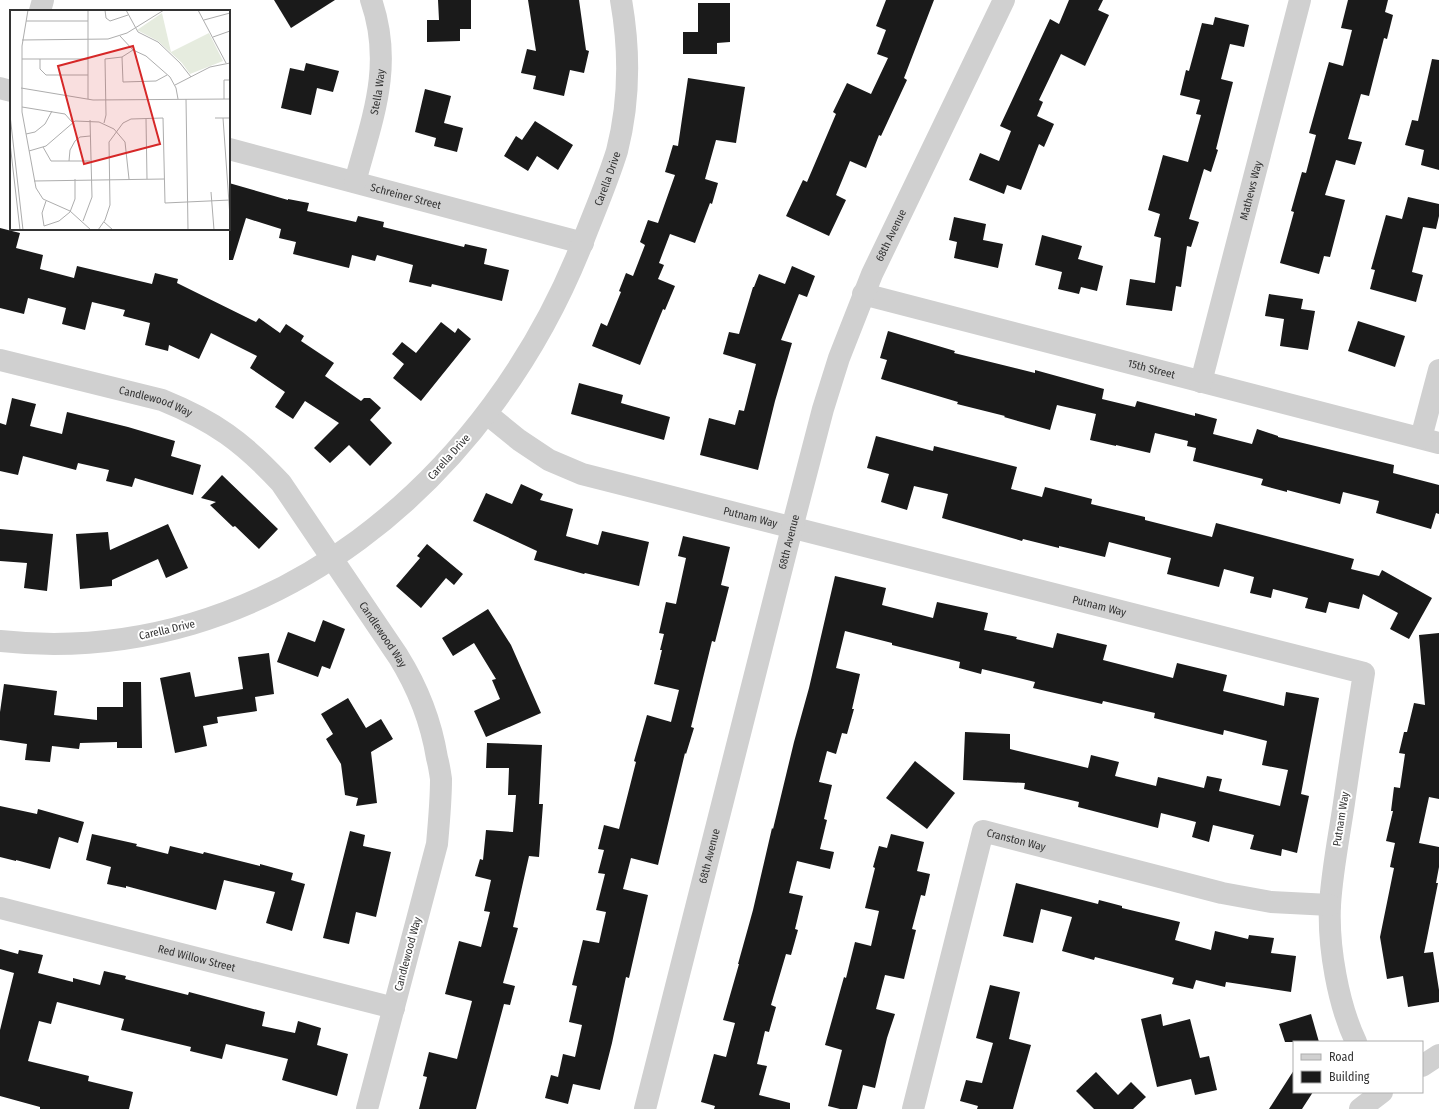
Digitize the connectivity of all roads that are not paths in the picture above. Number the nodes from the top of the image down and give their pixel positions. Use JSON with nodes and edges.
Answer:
{"nodes":[{"id":1,"x":43,"y":0,"type":"edge"},
{"id":2,"x":371,"y":0,"type":"edge"},
{"id":3,"x":621,"y":0,"type":"edge"},
{"id":4,"x":1004,"y":0,"type":"edge"},
{"id":5,"x":1300,"y":0,"type":"edge"},
{"id":6,"x":40,"y":10,"type":"edge"},
{"id":7,"x":0,"y":88,"type":"edge"},
{"id":8,"x":10,"y":91,"type":"edge"},
{"id":9,"x":230,"y":149,"type":"edge"},
{"id":10,"x":355,"y":182,"type":"junction"},
{"id":11,"x":583,"y":243,"type":"junction"},
{"id":12,"x":863,"y":294,"type":"junction"},
{"id":13,"x":0,"y":360,"type":"edge"},
{"id":14,"x":1439,"y":370,"type":"edge"},
{"id":15,"x":1201,"y":382,"type":"junction"},
{"id":16,"x":487,"y":414,"type":"junction"},
{"id":17,"x":1430,"y":440,"type":"edge"},
{"id":18,"x":792,"y":528,"type":"junction"},
{"id":19,"x":332,"y":558,"type":"junction"},
{"id":20,"x":0,"y":641,"type":"edge"},
{"id":21,"x":1330,"y":905,"type":"junction"},
{"id":22,"x":0,"y":908,"type":"edge"},
{"id":23,"x":394,"y":1008,"type":"junction"},
{"id":24,"x":1356,"y":1041,"type":"edge"},
{"id":25,"x":1439,"y":1055,"type":"edge"},
{"id":26,"x":1423,"y":1065,"type":"edge"},
{"id":27,"x":1380,"y":1093,"type":"edge"},
{"id":28,"x":367,"y":1109,"type":"edge"},
{"id":29,"x":644,"y":1109,"type":"edge"},
{"id":30,"x":913,"y":1109,"type":"edge"},
{"id":31,"x":1360,"y":1109,"type":"edge"}],
"edges":[{"from":1,"to":6,"type":"street"},
{"from":2,"to":10,"type":"street","name":"Stella Way"},
{"from":3,"to":11,"type":"street","name":"Carella Drive"},
{"from":4,"to":12,"type":"street","name":"68th Avenue"},
{"from":5,"to":15,"type":"street","name":"Mathews Way"},
{"from":7,"to":8,"type":"street"},
{"from":9,"to":10,"type":"street","name":"Schreiner Street"},
{"from":10,"to":11,"type":"street","name":"Schreiner Street"},
{"from":11,"to":16,"type":"street","name":"Carella Drive"},
{"from":12,"to":15,"type":"street","name":"15th Street"},
{"from":12,"to":18,"type":"street","name":"68th Avenue"},
{"from":13,"to":19,"type":"street","name":"Candlewood Way"},
{"from":14,"to":17,"type":"street"},
{"from":15,"to":17,"type":"street","name":"15th Street"},
{"from":16,"to":18,"type":"street","name":"Putnam Way"},
{"from":16,"to":19,"type":"street","name":"Carella Drive"},
{"from":18,"to":21,"type":"street","name":"Putnam Way"},
{"from":18,"to":29,"type":"street","name":"68th Avenue"},
{"from":19,"to":20,"type":"street","name":"Carella Drive"},
{"from":19,"to":23,"type":"street","name":"Candlewood Way"},
{"from":21,"to":24,"type":"street","name":"Putnam Way"},
{"from":21,"to":30,"type":"street","name":"Cranston Way"},
{"from":22,"to":23,"type":"street","name":"Red Willow Street"},
{"from":23,"to":28,"type":"street","name":"Candlewood Way"},
{"from":25,"to":26,"type":"street"},
{"from":27,"to":31,"type":"street"}]}
